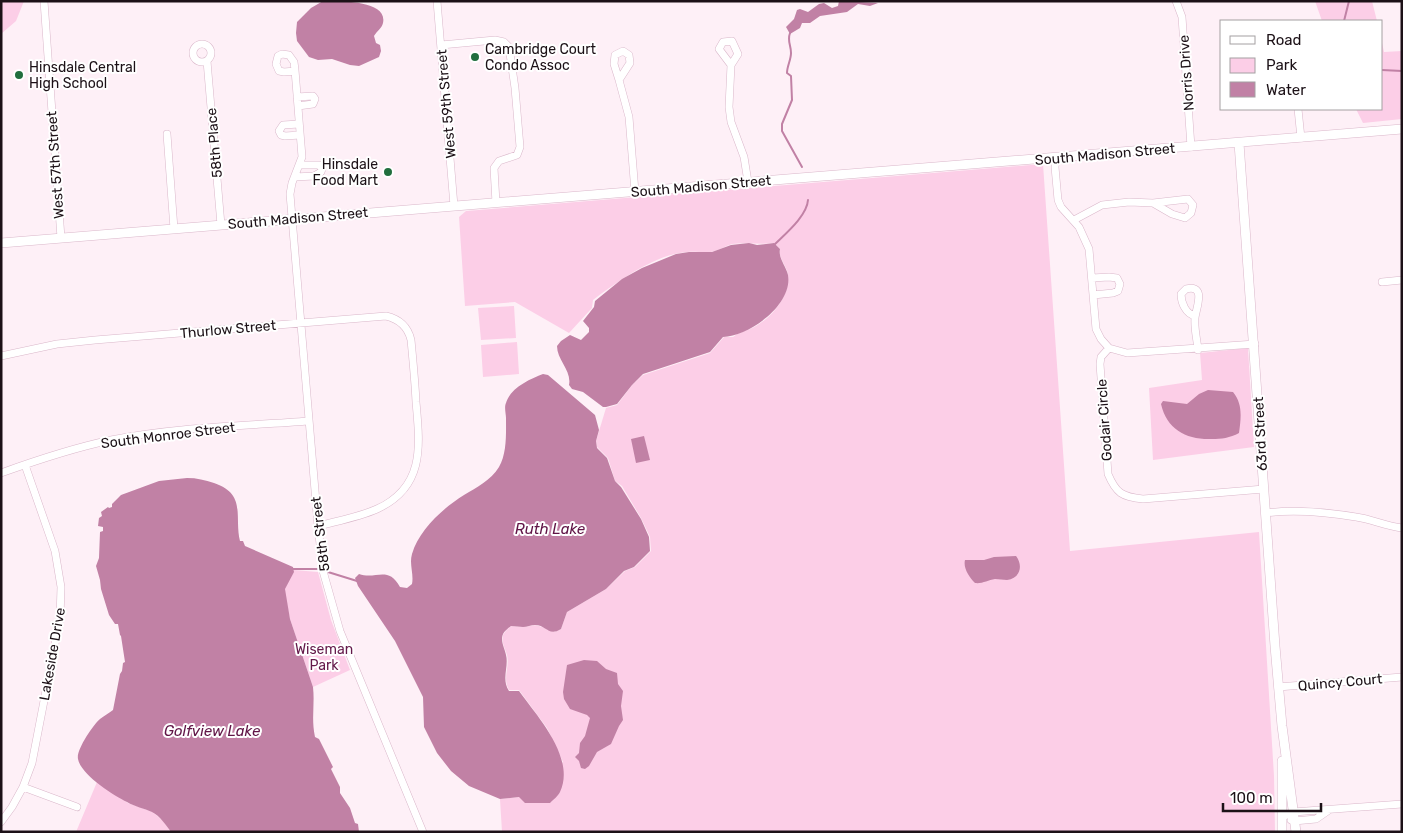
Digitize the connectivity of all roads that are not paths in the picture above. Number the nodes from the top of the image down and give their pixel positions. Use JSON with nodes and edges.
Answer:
{"nodes":[{"id":1,"x":44,"y":1,"type":"edge"},
{"id":2,"x":437,"y":1,"type":"edge"},
{"id":3,"x":1176,"y":1,"type":"edge"},
{"id":4,"x":441,"y":45,"type":"junction"},
{"id":5,"x":207,"y":61,"type":"dead end"},
{"id":6,"x":732,"y":65,"type":"dead end"},
{"id":7,"x":295,"y":71,"type":"dead end"},
{"id":8,"x":619,"y":80,"type":"dead end"},
{"id":9,"x":297,"y":96,"type":"junction"},
{"id":10,"x":298,"y":106,"type":"junction"},
{"id":11,"x":1298,"y":110,"type":"edge"},
{"id":12,"x":299,"y":124,"type":"junction"},
{"id":13,"x":1402,"y":129,"type":"edge"},
{"id":14,"x":167,"y":134,"type":"dead end"},
{"id":15,"x":300,"y":135,"type":"junction"},
{"id":16,"x":1301,"y":138,"type":"junction"},
{"id":17,"x":1239,"y":143,"type":"junction"},
{"id":18,"x":1191,"y":146,"type":"junction"},
{"id":19,"x":1056,"y":158,"type":"junction"},
{"id":20,"x":301,"y":164,"type":"junction"},
{"id":21,"x":295,"y":178,"type":"junction"},
{"id":22,"x":748,"y":182,"type":"junction"},
{"id":23,"x":634,"y":192,"type":"junction"},
{"id":24,"x":496,"y":203,"type":"junction"},
{"id":25,"x":1153,"y":203,"type":"junction"},
{"id":26,"x":454,"y":206,"type":"junction"},
{"id":27,"x":293,"y":219,"type":"junction"},
{"id":28,"x":1074,"y":220,"type":"junction"},
{"id":29,"x":221,"y":225,"type":"junction"},
{"id":30,"x":174,"y":229,"type":"junction"},
{"id":31,"x":61,"y":238,"type":"junction"},
{"id":32,"x":1,"y":243,"type":"edge"},
{"id":33,"x":1092,"y":278,"type":"junction"},
{"id":34,"x":1402,"y":280,"type":"edge"},
{"id":35,"x":1382,"y":282,"type":"dead end"},
{"id":36,"x":1093,"y":295,"type":"junction"},
{"id":37,"x":1195,"y":316,"type":"dead end"},
{"id":38,"x":301,"y":323,"type":"junction"},
{"id":39,"x":1254,"y":344,"type":"junction"},
{"id":40,"x":1109,"y":348,"type":"junction"},
{"id":41,"x":1198,"y":350,"type":"junction"},
{"id":42,"x":1,"y":356,"type":"edge"},
{"id":43,"x":309,"y":421,"type":"junction"},
{"id":44,"x":25,"y":465,"type":"junction"},
{"id":45,"x":1,"y":474,"type":"edge"},
{"id":46,"x":1264,"y":489,"type":"junction"},
{"id":47,"x":1265,"y":513,"type":"junction"},
{"id":48,"x":318,"y":526,"type":"junction"},
{"id":49,"x":1402,"y":528,"type":"edge"},
{"id":50,"x":1402,"y":677,"type":"edge"},
{"id":51,"x":1278,"y":687,"type":"junction"},
{"id":52,"x":1282,"y":726,"type":"junction"},
{"id":53,"x":23,"y":786,"type":"junction"},
{"id":54,"x":1402,"y":804,"type":"edge"},
{"id":55,"x":77,"y":807,"type":"dead end"},
{"id":56,"x":1294,"y":816,"type":"junction"},
{"id":57,"x":1282,"y":817,"type":"junction"},
{"id":58,"x":1,"y":822,"type":"edge"},
{"id":59,"x":423,"y":832,"type":"edge"},
{"id":60,"x":1282,"y":832,"type":"edge"},
{"id":61,"x":1296,"y":832,"type":"edge"}],
"edges":[{"from":1,"to":31,"type":"street","name":"West 57th Street"},
{"from":2,"to":4,"type":"street","name":"West 59th Street"},
{"from":3,"to":18,"type":"street","name":"Norris Drive"},
{"from":4,"to":24,"type":"street"},
{"from":4,"to":26,"type":"street","name":"West 59th Street"},
{"from":5,"to":29,"type":"street","name":"58th Place"},
{"from":6,"to":22,"type":"street"},
{"from":7,"to":9,"type":"street"},
{"from":8,"to":23,"type":"street"},
{"from":9,"to":10,"type":"street"},
{"from":9,"to":10,"type":"street"},
{"from":10,"to":12,"type":"street"},
{"from":11,"to":16,"type":"street"},
{"from":12,"to":15,"type":"street"},
{"from":12,"to":15,"type":"street"},
{"from":13,"to":16,"type":"street","name":"South Madison Street"},
{"from":14,"to":30,"type":"street"},
{"from":15,"to":20,"type":"street"},
{"from":16,"to":17,"type":"street","name":"South Madison Street"},
{"from":17,"to":18,"type":"street","name":"South Madison Street"},
{"from":17,"to":39,"type":"street","name":"63rd Street"},
{"from":18,"to":19,"type":"street","name":"South Madison Street"},
{"from":19,"to":22,"type":"street","name":"South Madison Street"},
{"from":19,"to":28,"type":"street"},
{"from":20,"to":21,"type":"street","name":"58th Street"},
{"from":20,"to":21,"type":"street"},
{"from":21,"to":27,"type":"street","name":"58th Street"},
{"from":22,"to":23,"type":"street","name":"South Madison Street"},
{"from":23,"to":24,"type":"street","name":"South Madison Street"},
{"from":24,"to":26,"type":"street","name":"South Madison Street"},
{"from":25,"to":25,"type":"street"},
{"from":25,"to":28,"type":"street"},
{"from":26,"to":27,"type":"street","name":"South Madison Street"},
{"from":27,"to":29,"type":"street","name":"South Madison Street"},
{"from":27,"to":38,"type":"street","name":"58th Street"},
{"from":28,"to":33,"type":"street"},
{"from":29,"to":30,"type":"street","name":"South Madison Street"},
{"from":30,"to":31,"type":"street","name":"South Madison Street"},
{"from":31,"to":32,"type":"street","name":"South Madison Street"},
{"from":33,"to":36,"type":"street"},
{"from":33,"to":36,"type":"street"},
{"from":34,"to":35,"type":"street"},
{"from":36,"to":40,"type":"street"},
{"from":37,"to":41,"type":"street"},
{"from":38,"to":42,"type":"street","name":"Thurlow Street"},
{"from":38,"to":43,"type":"street","name":"58th Street"},
{"from":38,"to":48,"type":"street","name":"Thurlow Street"},
{"from":39,"to":41,"type":"street"},
{"from":39,"to":46,"type":"street","name":"63rd Street"},
{"from":40,"to":41,"type":"street"},
{"from":40,"to":46,"type":"street","name":"Godair Circle"},
{"from":43,"to":44,"type":"street","name":"South Monroe Street"},
{"from":43,"to":48,"type":"street","name":"58th Street"},
{"from":44,"to":45,"type":"street","name":"South Monroe Street"},
{"from":44,"to":53,"type":"street","name":"Lakeside Drive"},
{"from":46,"to":47,"type":"street","name":"63rd Street"},
{"from":47,"to":49,"type":"street"},
{"from":47,"to":51,"type":"street","name":"63rd Street"},
{"from":48,"to":59,"type":"street","name":"58th Street"},
{"from":50,"to":51,"type":"street","name":"Quincy Court"},
{"from":51,"to":52,"type":"street","name":"63rd Street"},
{"from":52,"to":56,"type":"street","name":"63rd Street"},
{"from":52,"to":57,"type":"street","name":"63rd Street"},
{"from":53,"to":55,"type":"street"},
{"from":53,"to":58,"type":"street","name":"Lakeside Drive"},
{"from":54,"to":56,"type":"street"},
{"from":56,"to":57,"type":"street"},
{"from":56,"to":61,"type":"street","name":"63rd Street"},
{"from":57,"to":60,"type":"street","name":"63rd Street"}]}
